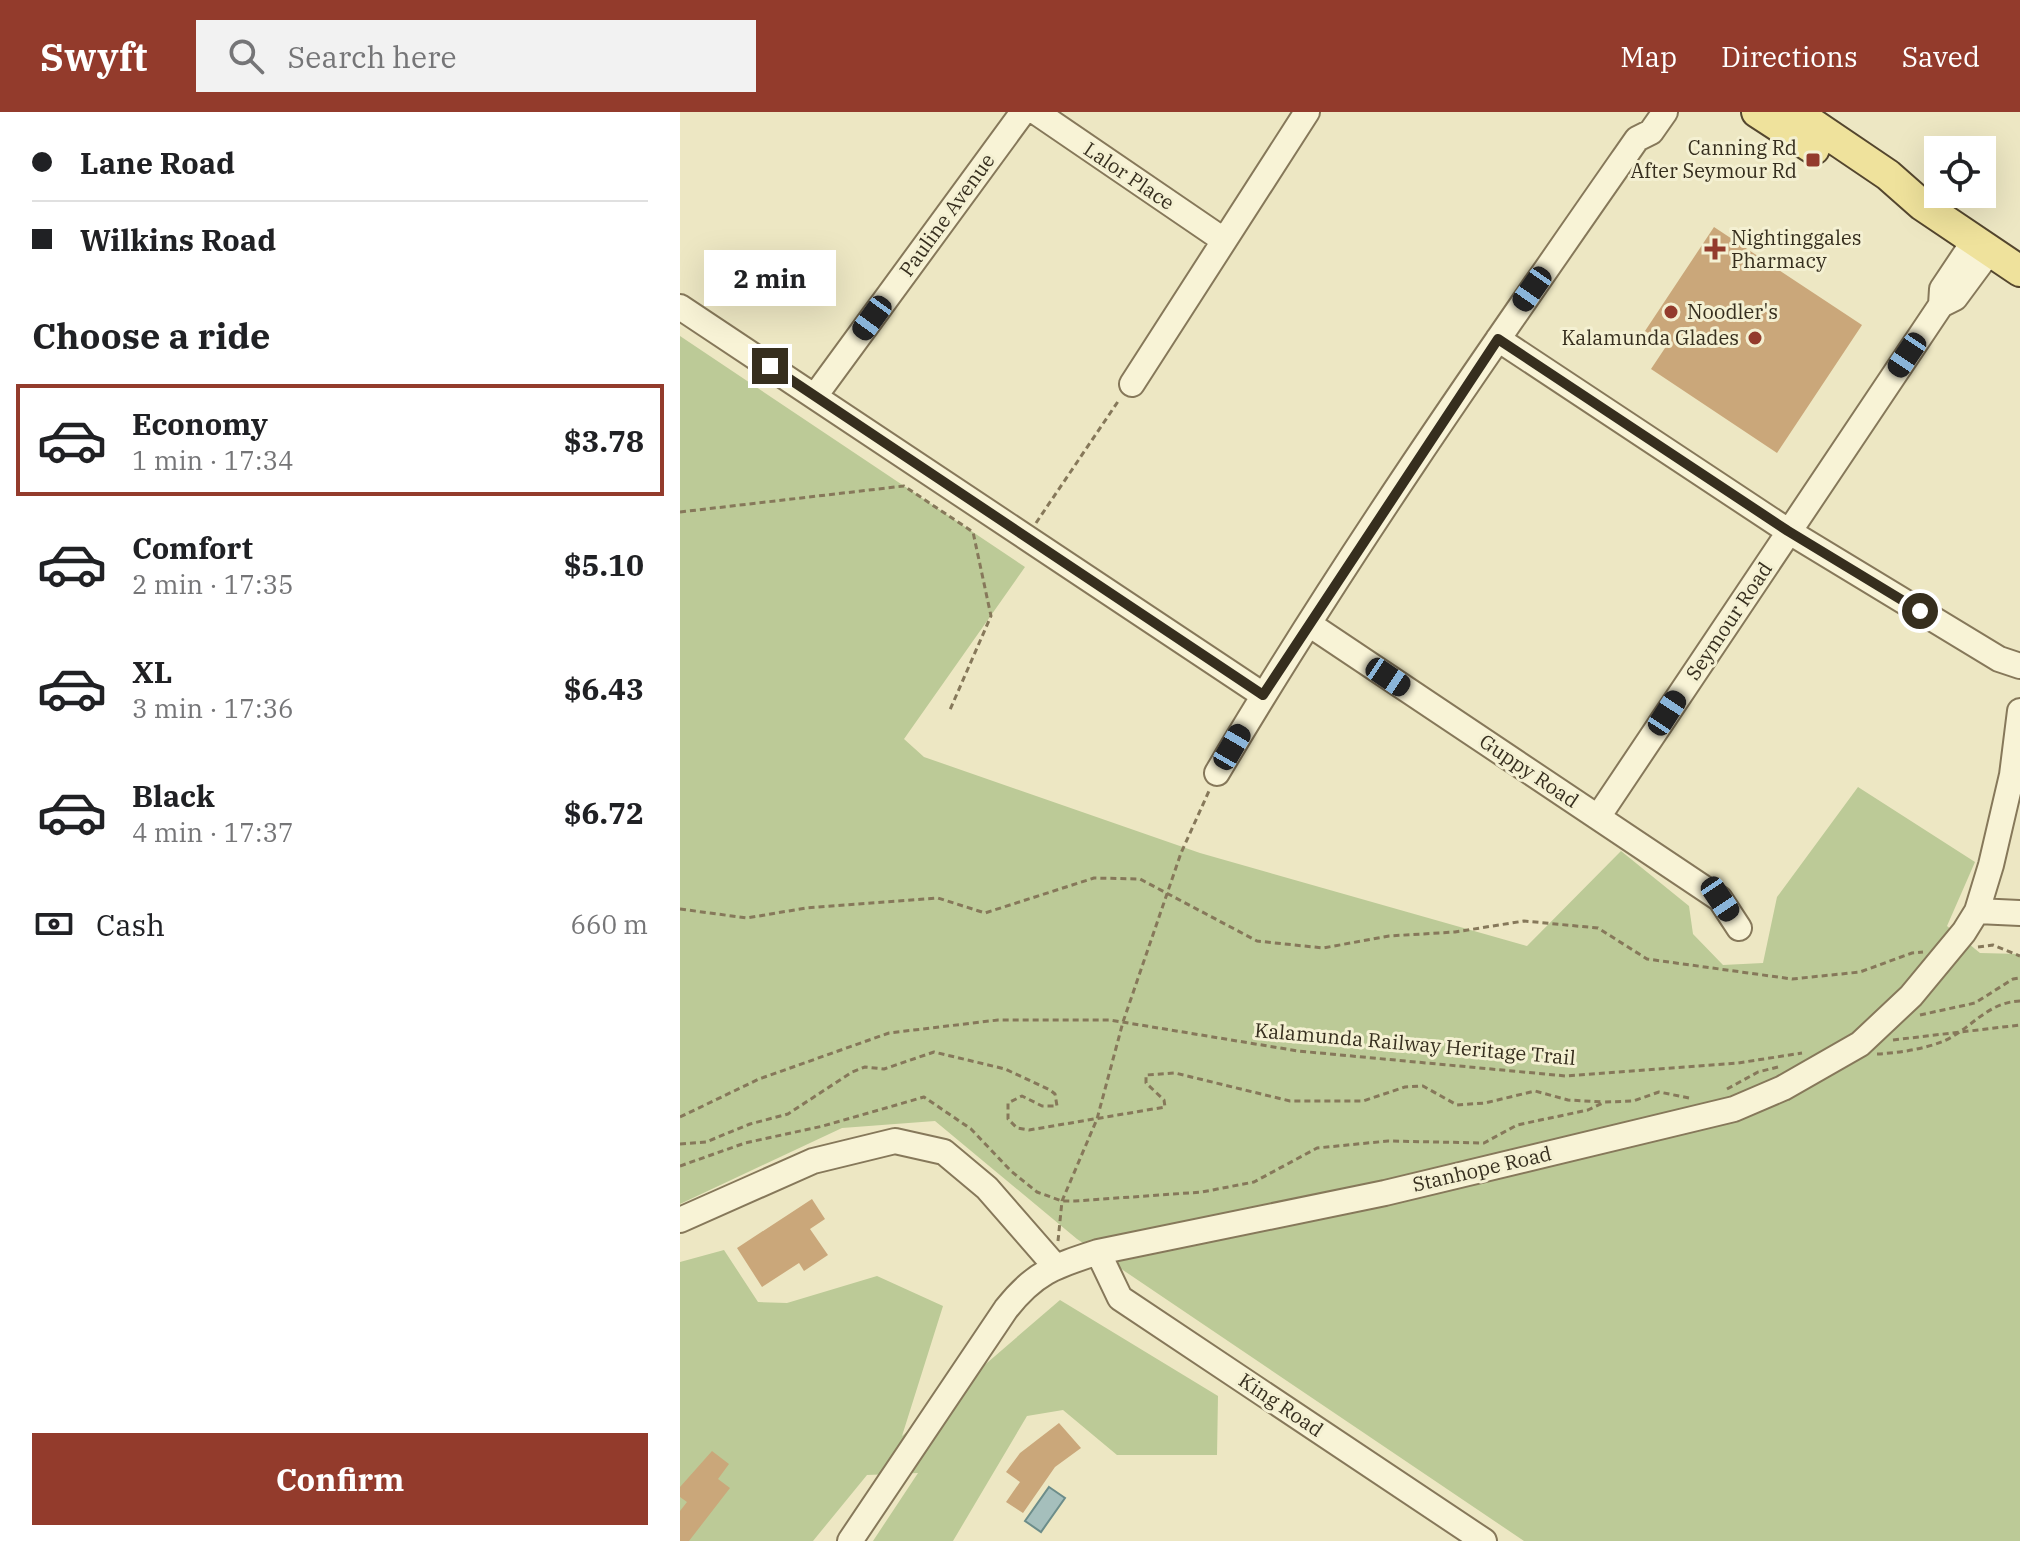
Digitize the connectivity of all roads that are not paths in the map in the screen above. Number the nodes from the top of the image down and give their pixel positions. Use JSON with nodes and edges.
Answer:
{"nodes":[{"id":1,"x":1023,"y":112,"type":"edge"},
{"id":2,"x":1036,"y":112,"type":"edge"},
{"id":3,"x":1307,"y":112,"type":"edge"},
{"id":4,"x":1646,"y":112,"type":"edge"},
{"id":5,"x":1665,"y":112,"type":"edge"},
{"id":6,"x":1757,"y":112,"type":"edge"},
{"id":7,"x":1795,"y":112,"type":"edge"},
{"id":8,"x":1637,"y":139,"type":"junction"},
{"id":9,"x":1922,"y":205,"type":"junction"},
{"id":10,"x":1222,"y":239,"type":"junction"},
{"id":11,"x":1981,"y":246,"type":"junction"},
{"id":12,"x":2020,"y":271,"type":"edge"},
{"id":13,"x":680,"y":307,"type":"edge"},
{"id":14,"x":1498,"y":339,"type":"junction"},
{"id":15,"x":1132,"y":384,"type":"road end"},
{"id":16,"x":815,"y":396,"type":"junction"},
{"id":17,"x":1788,"y":531,"type":"junction"},
{"id":18,"x":1309,"y":624,"type":"junction"},
{"id":19,"x":2020,"y":666,"type":"edge"},
{"id":20,"x":1263,"y":695,"type":"junction"},
{"id":21,"x":2020,"y":711,"type":"edge"},
{"id":22,"x":1217,"y":773,"type":"road end"},
{"id":23,"x":1598,"y":817,"type":"junction"},
{"id":24,"x":1977,"y":911,"type":"junction"},
{"id":25,"x":2020,"y":913,"type":"edge"},
{"id":26,"x":1739,"y":928,"type":"dead end"},
{"id":27,"x":680,"y":1220,"type":"edge"},
{"id":28,"x":1098,"y":1252,"type":"junction"},
{"id":29,"x":1055,"y":1266,"type":"junction"},
{"id":30,"x":850,"y":1541,"type":"edge"},
{"id":31,"x":1484,"y":1541,"type":"edge"}],
"edges":[{"from":1,"to":16,"type":"street","name":"Pauline Avenue"},
{"from":2,"to":10,"type":"street","name":"Lalor Place"},
{"from":3,"to":10,"type":"street"},
{"from":4,"to":8,"type":"street"},
{"from":5,"to":8,"type":"street"},
{"from":6,"to":9,"type":"main road"},
{"from":7,"to":9,"type":"main road"},
{"from":8,"to":14,"type":"street"},
{"from":9,"to":11,"type":"main road"},
{"from":10,"to":15,"type":"street"},
{"from":11,"to":12,"type":"main road"},
{"from":11,"to":17,"type":"street","name":"Seymour Road"},
{"from":13,"to":16,"type":"street"},
{"from":14,"to":17,"type":"street"},
{"from":14,"to":18,"type":"street"},
{"from":16,"to":20,"type":"street"},
{"from":17,"to":19,"type":"street"},
{"from":17,"to":23,"type":"street","name":"Seymour Road"},
{"from":18,"to":20,"type":"street"},
{"from":18,"to":23,"type":"street","name":"Guppy Road"},
{"from":20,"to":22,"type":"street"},
{"from":21,"to":24,"type":"street","name":"Stanhope Road"},
{"from":23,"to":26,"type":"street","name":"Guppy Road"},
{"from":24,"to":25,"type":"street"},
{"from":24,"to":28,"type":"street","name":"Stanhope Road"},
{"from":27,"to":29,"type":"street"},
{"from":28,"to":29,"type":"street","name":"Stanhope Road"},
{"from":28,"to":31,"type":"street","name":"King Road"},
{"from":29,"to":30,"type":"street","name":"Stanhope Road"}]}
